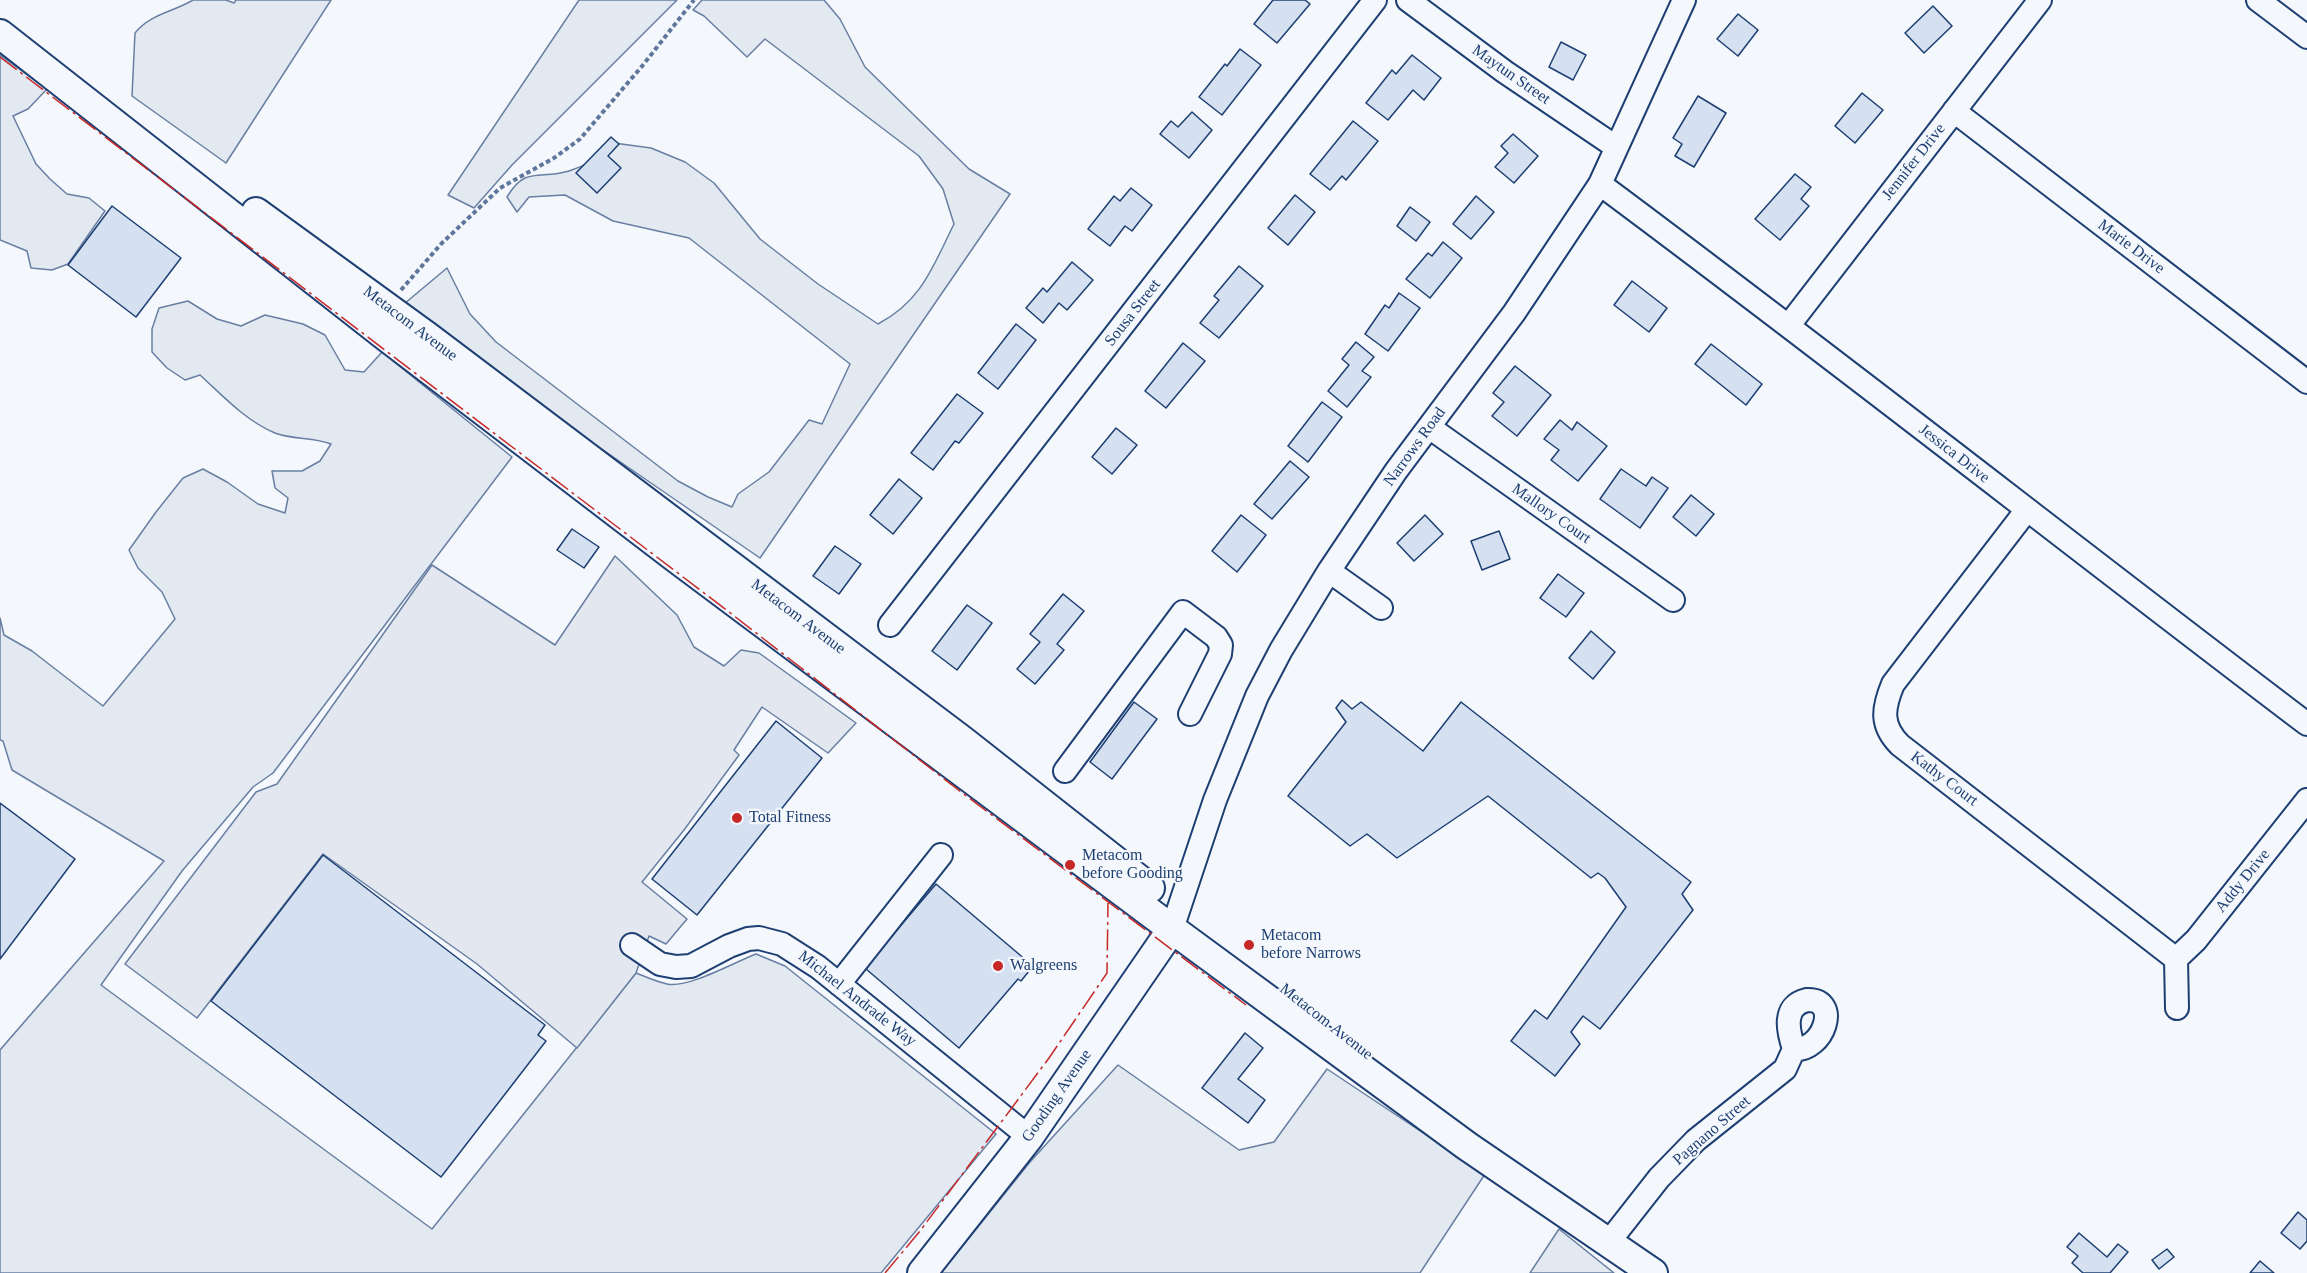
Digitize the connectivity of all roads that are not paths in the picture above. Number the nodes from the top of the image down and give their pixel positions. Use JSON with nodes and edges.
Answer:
{"nodes":[{"id":1,"x":1375,"y":0,"type":"edge"},
{"id":2,"x":1408,"y":0,"type":"edge"},
{"id":3,"x":1684,"y":0,"type":"edge"},
{"id":4,"x":2040,"y":0,"type":"edge"},
{"id":5,"x":2258,"y":0,"type":"edge"},
{"id":6,"x":0,"y":33,"type":"edge"},
{"id":7,"x":2307,"y":37,"type":"edge"},
{"id":8,"x":1954,"y":111,"type":"junction"},
{"id":9,"x":1617,"y":147,"type":"junction"},
{"id":10,"x":1600,"y":184,"type":"junction"},
{"id":11,"x":1789,"y":325,"type":"junction"},
{"id":12,"x":2307,"y":382,"type":"edge"},
{"id":13,"x":1429,"y":427,"type":"junction"},
{"id":14,"x":539,"y":438,"type":"junction"},
{"id":15,"x":2026,"y":511,"type":"junction"},
{"id":16,"x":1329,"y":571,"type":"junction"},
{"id":17,"x":1673,"y":600,"type":"dead end"},
{"id":18,"x":1381,"y":608,"type":"dead end"},
{"id":19,"x":890,"y":626,"type":"dead end"},
{"id":20,"x":1190,"y":714,"type":"dead end"},
{"id":21,"x":2307,"y":724,"type":"edge"},
{"id":22,"x":1065,"y":771,"type":"dead end"},
{"id":23,"x":2307,"y":800,"type":"edge"},
{"id":24,"x":940,"y":855,"type":"dead end"},
{"id":25,"x":1176,"y":920,"type":"junction"},
{"id":26,"x":632,"y":945,"type":"dead end"},
{"id":27,"x":2176,"y":959,"type":"junction"},
{"id":28,"x":839,"y":984,"type":"junction"},
{"id":29,"x":2177,"y":1008,"type":"dead end"},
{"id":30,"x":1794,"y":1049,"type":"dead end"},
{"id":31,"x":1029,"y":1137,"type":"junction"},
{"id":32,"x":1608,"y":1243,"type":"junction"},
{"id":33,"x":922,"y":1273,"type":"edge"},
{"id":34,"x":1653,"y":1273,"type":"edge"}],
"edges":[{"from":1,"to":19,"type":"street","name":"Sousa Street"},
{"from":2,"to":9,"type":"street","name":"Maytun Street"},
{"from":3,"to":9,"type":"street","name":"Narrows Road"},
{"from":4,"to":8,"type":"street","name":"Jennifer Drive"},
{"from":5,"to":7,"type":"street"},
{"from":6,"to":14,"type":"main road","name":"Metacom Avenue"},
{"from":6,"to":14,"type":"main road","name":"Metacom Avenue"},
{"from":8,"to":11,"type":"street","name":"Jennifer Drive"},
{"from":8,"to":12,"type":"street","name":"Marie Drive"},
{"from":9,"to":10,"type":"street","name":"Narrows Road"},
{"from":10,"to":11,"type":"street","name":"Jessica Drive"},
{"from":10,"to":13,"type":"street","name":"Narrows Road"},
{"from":11,"to":15,"type":"street","name":"Jessica Drive"},
{"from":13,"to":16,"type":"street","name":"Narrows Road"},
{"from":13,"to":17,"type":"street","name":"Mallory Court"},
{"from":14,"to":25,"type":"main road","name":"Metacom Avenue"},
{"from":15,"to":21,"type":"street","name":"Jessica Drive"},
{"from":15,"to":27,"type":"street","name":"Kathy Court"},
{"from":16,"to":18,"type":"street"},
{"from":16,"to":25,"type":"street","name":"Narrows Road"},
{"from":20,"to":22,"type":"street"},
{"from":23,"to":27,"type":"street","name":"Addy Drive"},
{"from":24,"to":28,"type":"street"},
{"from":25,"to":31,"type":"main road","name":"Gooding Avenue"},
{"from":25,"to":32,"type":"main road","name":"Metacom Avenue"},
{"from":26,"to":28,"type":"street","name":"Michael Andrade Way"},
{"from":27,"to":29,"type":"street"},
{"from":28,"to":31,"type":"street","name":"Michael Andrade Way"},
{"from":30,"to":32,"type":"street","name":"Pagnano Street"},
{"from":31,"to":33,"type":"main road","name":"Gooding Avenue"},
{"from":32,"to":34,"type":"main road","name":"Metacom Avenue"}]}
